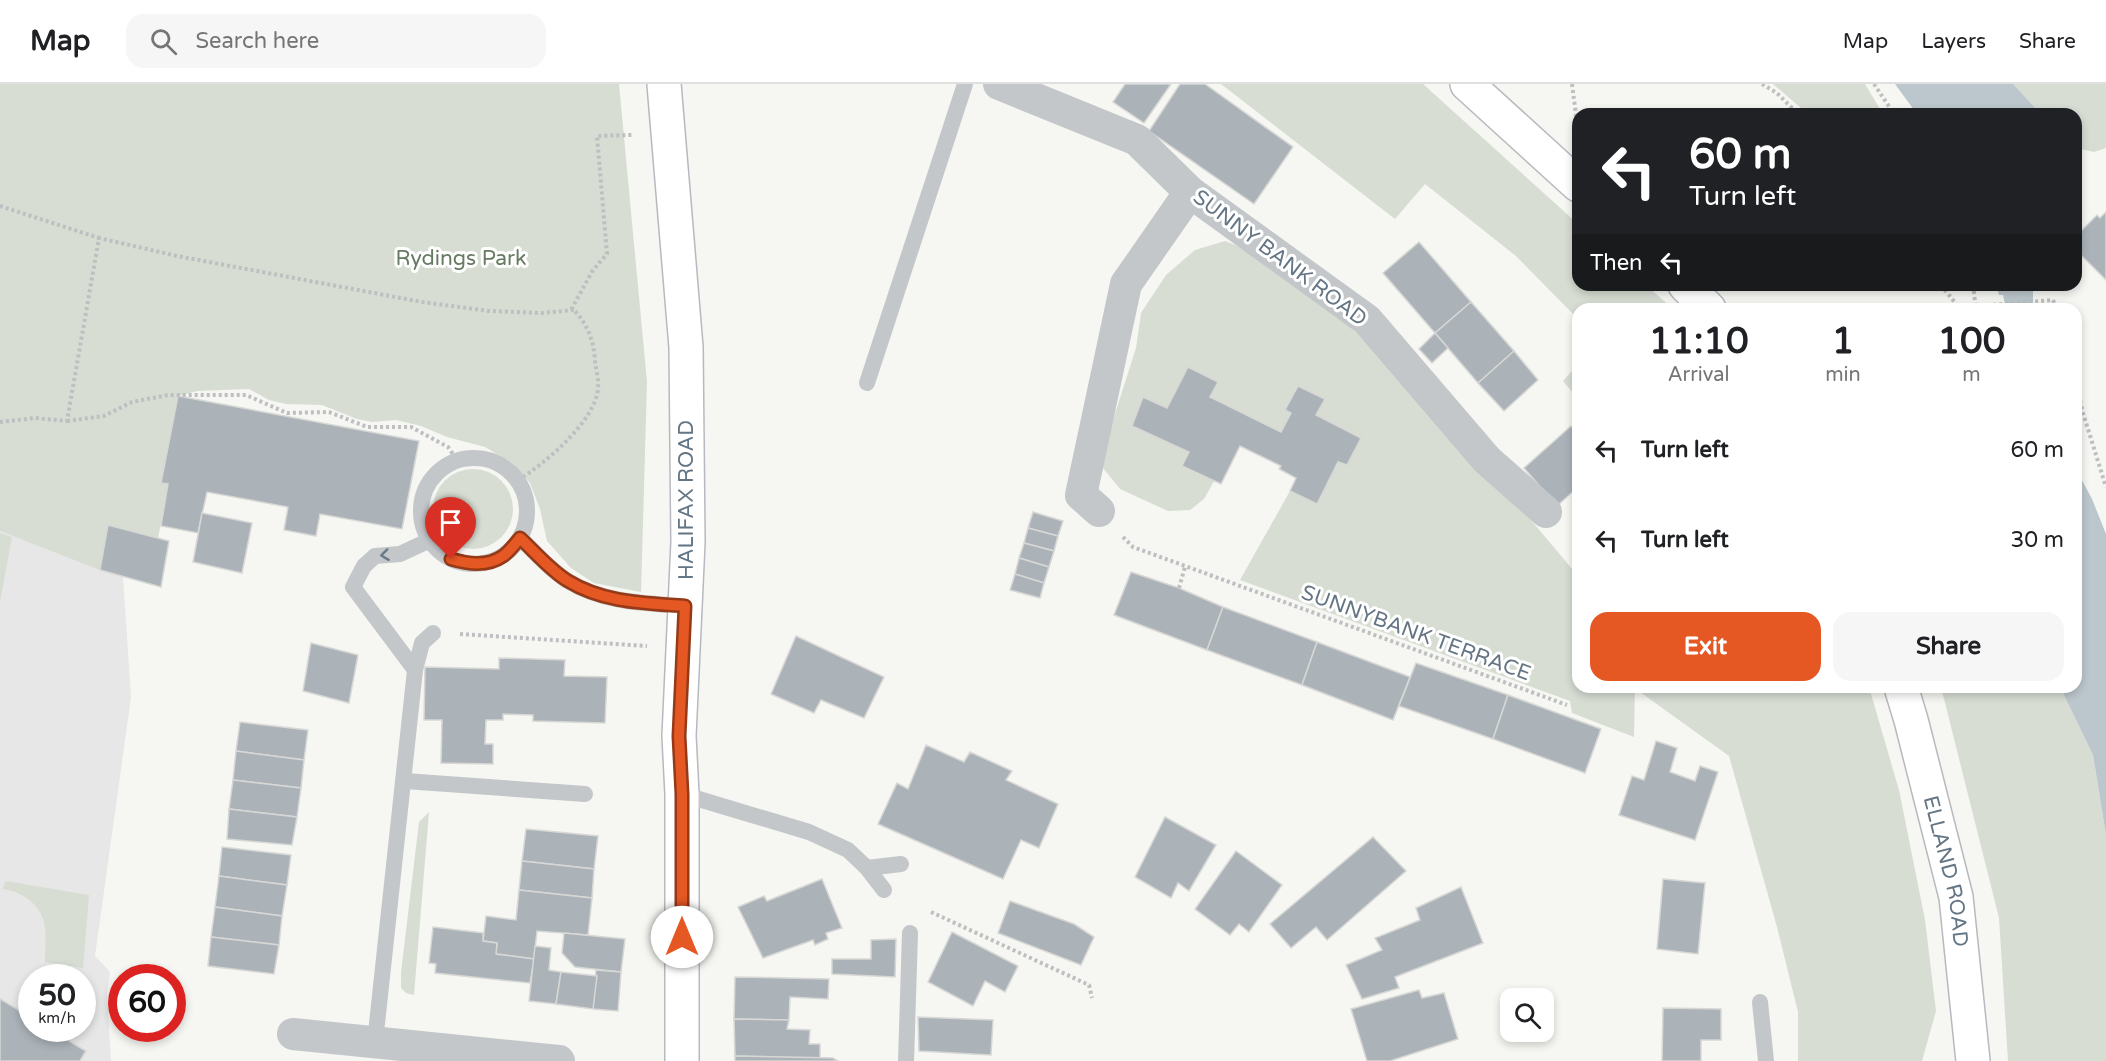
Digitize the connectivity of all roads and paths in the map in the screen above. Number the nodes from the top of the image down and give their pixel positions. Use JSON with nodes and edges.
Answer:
{"nodes":[{"id":1,"x":664,"y":84,"type":"edge"},
{"id":2,"x":965,"y":84,"type":"edge"},
{"id":3,"x":999,"y":84,"type":"edge"},
{"id":4,"x":1467,"y":84,"type":"edge"},
{"id":5,"x":1572,"y":84,"type":"edge"},
{"id":6,"x":1762,"y":84,"type":"edge"},
{"id":7,"x":1874,"y":84,"type":"edge"},
{"id":8,"x":1575,"y":108,"type":"edge"},
{"id":9,"x":1792,"y":108,"type":"edge"},
{"id":10,"x":1890,"y":108,"type":"edge"},
{"id":11,"x":669,"y":133,"type":"junction"},
{"id":12,"x":1572,"y":180,"type":"edge"},
{"id":13,"x":1190,"y":192,"type":"junction"},
{"id":14,"x":0,"y":206,"type":"edge"},
{"id":15,"x":99,"y":238,"type":"junction"},
{"id":16,"x":1691,"y":291,"type":"edge"},
{"id":17,"x":1946,"y":291,"type":"edge"},
{"id":18,"x":1703,"y":303,"type":"edge"},
{"id":19,"x":1955,"y":303,"type":"edge"},
{"id":20,"x":2014,"y":303,"type":"edge"},
{"id":21,"x":2054,"y":303,"type":"edge"},
{"id":22,"x":574,"y":310,"type":"junction"},
{"id":23,"x":867,"y":383,"type":"dead end"},
{"id":24,"x":2082,"y":409,"type":"edge"},
{"id":25,"x":67,"y":421,"type":"junction"},
{"id":26,"x":0,"y":422,"type":"edge"},
{"id":27,"x":457,"y":460,"type":"junction"},
{"id":28,"x":518,"y":480,"type":"junction"},
{"id":29,"x":2106,"y":487,"type":"edge"},
{"id":30,"x":1099,"y":511,"type":"joint"},
{"id":31,"x":1546,"y":512,"type":"dead end"},
{"id":32,"x":520,"y":538,"type":"junction"},
{"id":33,"x":430,"y":540,"type":"junction"},
{"id":34,"x":1185,"y":567,"type":"junction"},
{"id":35,"x":1179,"y":588,"type":"dead end"},
{"id":36,"x":685,"y":606,"type":"junction"},
{"id":37,"x":432,"y":633,"type":"joint"},
{"id":38,"x":683,"y":649,"type":"junction"},
{"id":39,"x":416,"y":670,"type":"junction"},
{"id":40,"x":1902,"y":693,"type":"edge"},
{"id":41,"x":1567,"y":705,"type":"dead end"},
{"id":42,"x":405,"y":781,"type":"junction"},
{"id":43,"x":585,"y":794,"type":"dead end"},
{"id":44,"x":682,"y":794,"type":"junction"},
{"id":45,"x":901,"y":864,"type":"dead end"},
{"id":46,"x":867,"y":868,"type":"junction"},
{"id":47,"x":884,"y":890,"type":"joint"},
{"id":48,"x":910,"y":933,"type":"dead end"},
{"id":49,"x":1092,"y":998,"type":"dead end"},
{"id":50,"x":1760,"y":1002,"type":"dead end"},
{"id":51,"x":293,"y":1034,"type":"dead end"},
{"id":52,"x":375,"y":1042,"type":"junction"},
{"id":53,"x":558,"y":1061,"type":"edge"},
{"id":54,"x":682,"y":1061,"type":"edge"},
{"id":55,"x":906,"y":1061,"type":"edge"},
{"id":56,"x":1766,"y":1061,"type":"edge"},
{"id":57,"x":1973,"y":1061,"type":"edge"}],
"edges":[{"from":1,"to":11,"type":"main road","name":"HALIFAX ROAD"},
{"from":2,"to":23,"type":"lane"},
{"from":3,"to":13,"type":"street","name":"SUNNY BANK ROAD"},
{"from":4,"to":12,"type":"main road"},
{"from":5,"to":8,"type":"path"},
{"from":6,"to":9,"type":"path"},
{"from":7,"to":10,"type":"path"},
{"from":11,"to":22,"type":"path"},
{"from":11,"to":36,"type":"main road","name":"HALIFAX ROAD"},
{"from":13,"to":30,"type":"street"},
{"from":13,"to":31,"type":"street","name":"SUNNY BANK ROAD"},
{"from":14,"to":15,"type":"path"},
{"from":15,"to":22,"type":"path"},
{"from":15,"to":25,"type":"path"},
{"from":16,"to":18,"type":"main road"},
{"from":17,"to":19,"type":"path"},
{"from":20,"to":21,"type":"path"},
{"from":22,"to":28,"type":"path"},
{"from":24,"to":29,"type":"path"},
{"from":25,"to":26,"type":"path"},
{"from":25,"to":27,"type":"path"},
{"from":27,"to":28,"type":"lane"},
{"from":27,"to":33,"type":"lane"},
{"from":28,"to":32,"type":"lane"},
{"from":30,"to":34,"type":"path","name":"SUNNYBANK TERRACE"},
{"from":32,"to":33,"type":"lane"},
{"from":32,"to":36,"type":"lane"},
{"from":33,"to":39,"type":"lane","one_way":true},
{"from":34,"to":35,"type":"path"},
{"from":34,"to":41,"type":"path","name":"SUNNYBANK TERRACE"},
{"from":36,"to":38,"type":"main road","name":"HALIFAX ROAD"},
{"from":37,"to":38,"type":"path"},
{"from":37,"to":39,"type":"lane"},
{"from":38,"to":44,"type":"main road","name":"HALIFAX ROAD"},
{"from":39,"to":42,"type":"lane"},
{"from":40,"to":57,"type":"main road","name":"ELLAND ROAD"},
{"from":42,"to":43,"type":"lane"},
{"from":42,"to":52,"type":"lane"},
{"from":44,"to":46,"type":"lane"},
{"from":44,"to":54,"type":"main road","name":"HALIFAX ROAD"},
{"from":45,"to":46,"type":"lane"},
{"from":46,"to":47,"type":"lane"},
{"from":47,"to":49,"type":"path"},
{"from":48,"to":55,"type":"lane"},
{"from":50,"to":56,"type":"lane"},
{"from":51,"to":52,"type":"street"},
{"from":52,"to":53,"type":"street"}]}
